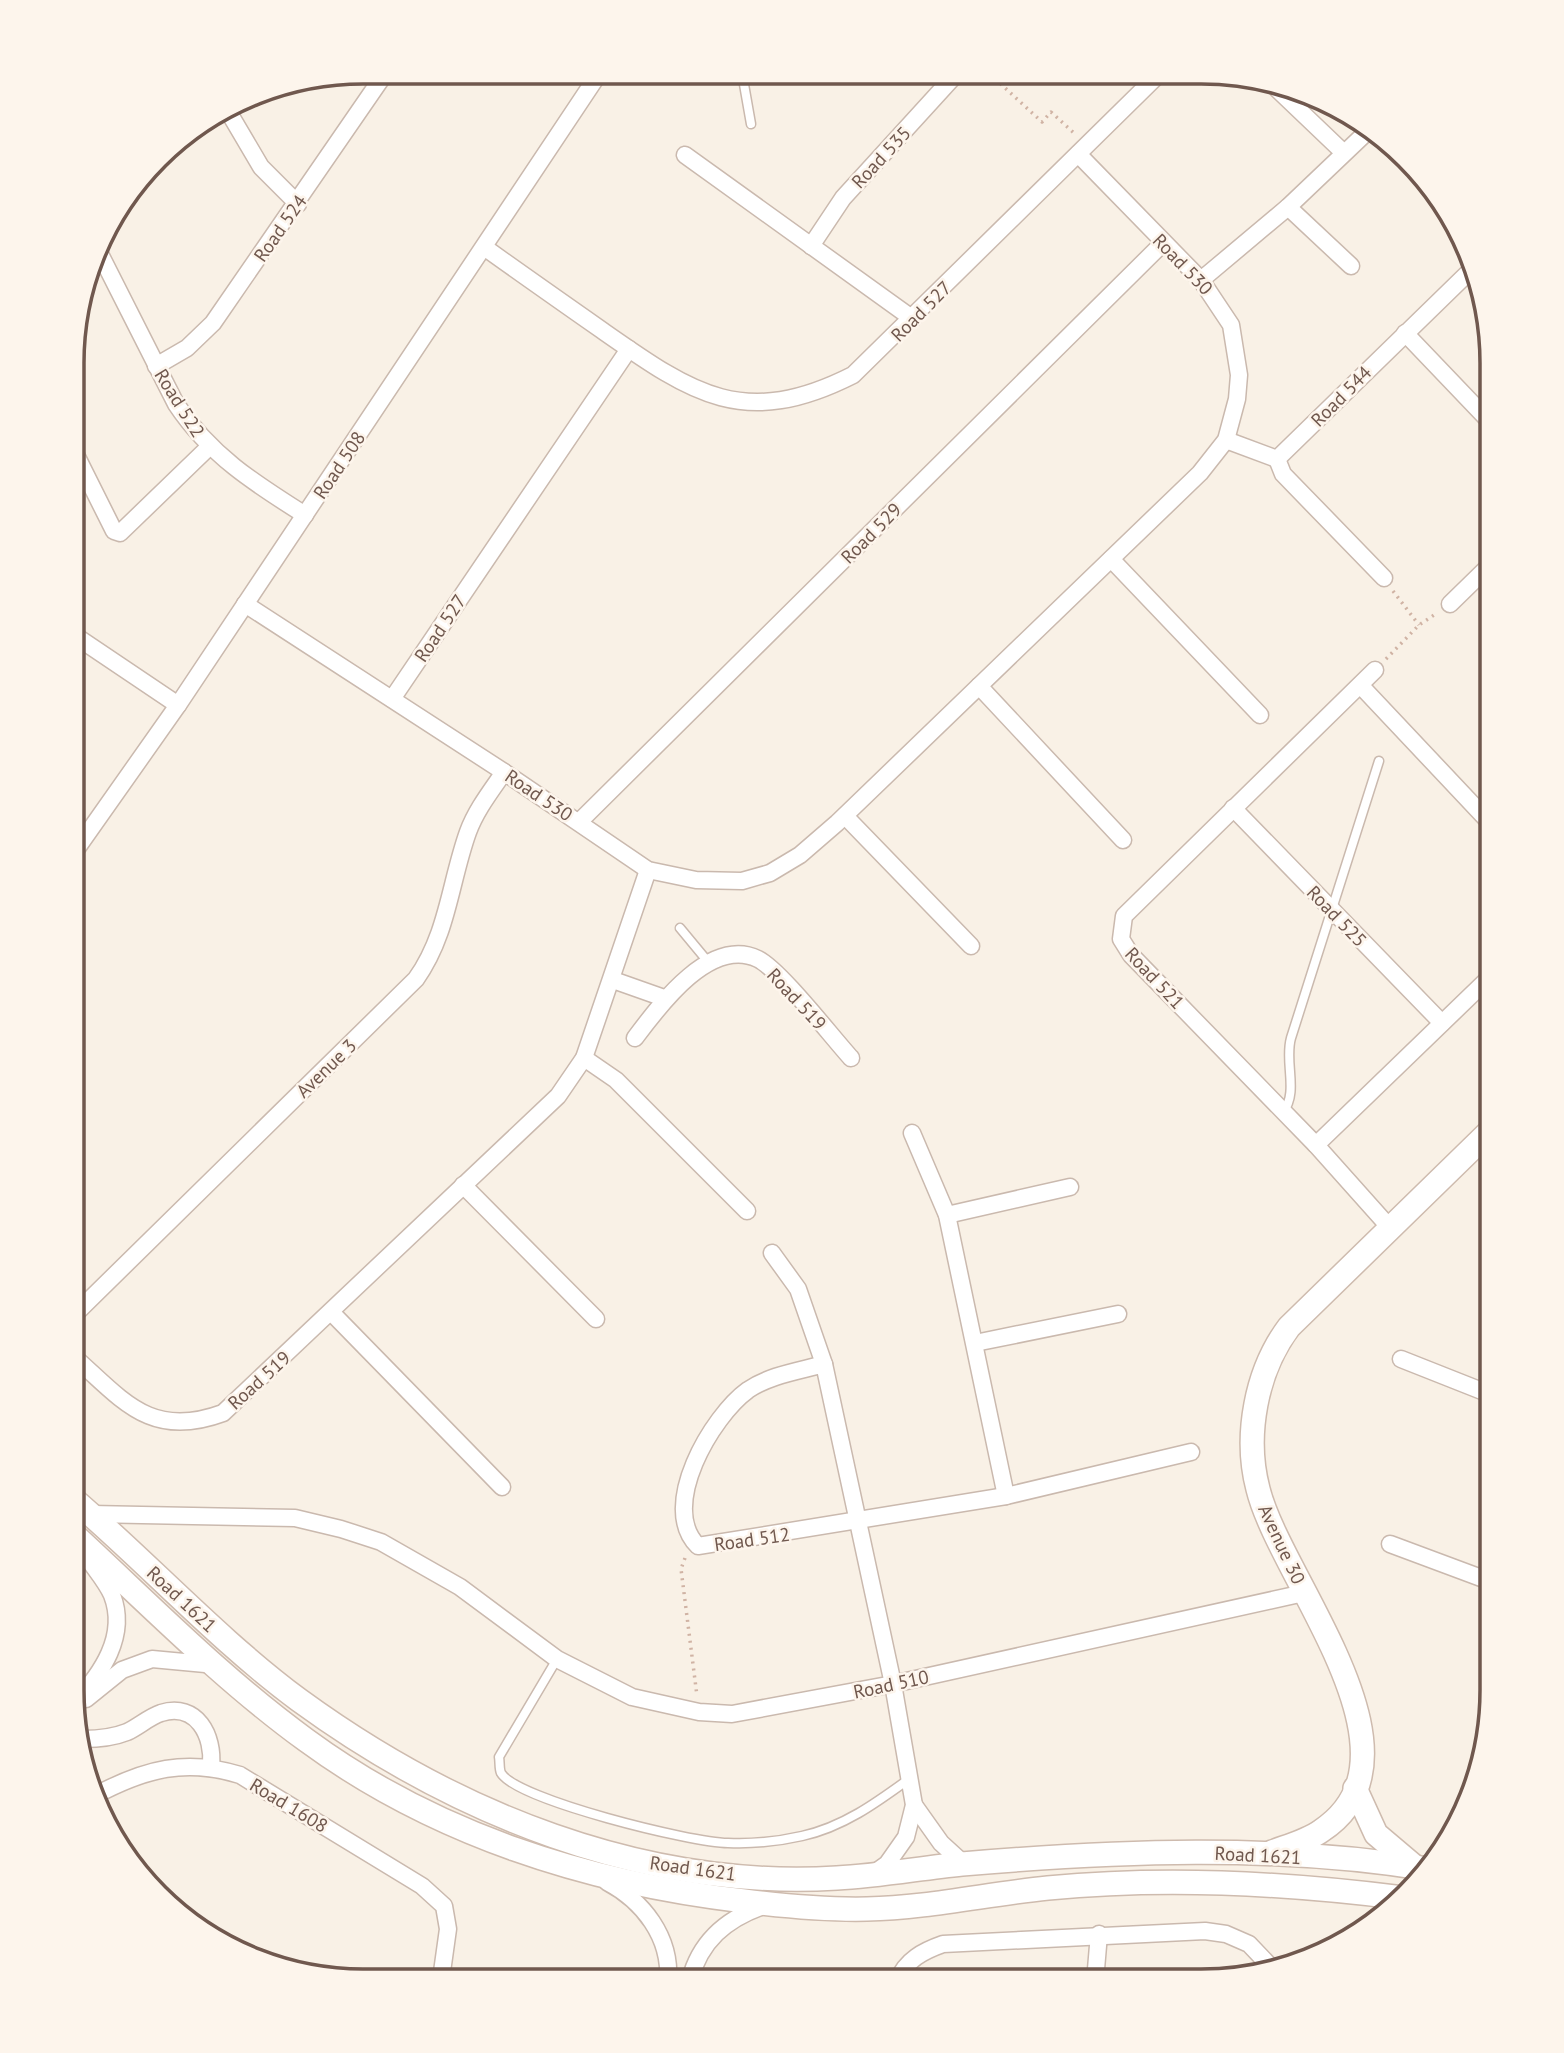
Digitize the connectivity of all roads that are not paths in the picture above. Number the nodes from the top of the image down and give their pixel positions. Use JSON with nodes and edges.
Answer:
{"nodes":[{"id":1,"x":378,"y":84,"type":"edge"},
{"id":2,"x":592,"y":84,"type":"edge"},
{"id":3,"x":744,"y":84,"type":"edge"},
{"id":4,"x":948,"y":84,"type":"edge"},
{"id":5,"x":1149,"y":84,"type":"edge"},
{"id":6,"x":1286,"y":98,"type":"edge"},
{"id":7,"x":232,"y":117,"type":"edge"},
{"id":8,"x":751,"y":124,"type":"dead end"},
{"id":9,"x":1363,"y":136,"type":"edge"},
{"id":10,"x":1344,"y":153,"type":"junction"},
{"id":11,"x":1078,"y":154,"type":"junction"},
{"id":12,"x":685,"y":155,"type":"dead end"},
{"id":13,"x":298,"y":204,"type":"junction"},
{"id":14,"x":1288,"y":207,"type":"junction"},
{"id":15,"x":1163,"y":243,"type":"junction"},
{"id":16,"x":811,"y":246,"type":"junction"},
{"id":17,"x":484,"y":247,"type":"junction"},
{"id":18,"x":103,"y":261,"type":"edge"},
{"id":19,"x":1351,"y":266,"type":"dead end"},
{"id":20,"x":1466,"y":275,"type":"edge"},
{"id":21,"x":1201,"y":280,"type":"junction"},
{"id":22,"x":913,"y":319,"type":"junction"},
{"id":23,"x":1405,"y":333,"type":"junction"},
{"id":24,"x":629,"y":349,"type":"junction"},
{"id":25,"x":156,"y":366,"type":"junction"},
{"id":26,"x":1480,"y":411,"type":"edge"},
{"id":27,"x":1226,"y":440,"type":"junction"},
{"id":28,"x":209,"y":447,"type":"junction"},
{"id":29,"x":1278,"y":459,"type":"junction"},
{"id":30,"x":84,"y":471,"type":"edge"},
{"id":31,"x":305,"y":516,"type":"junction"},
{"id":32,"x":1111,"y":559,"type":"junction"},
{"id":33,"x":1480,"y":576,"type":"edge"},
{"id":34,"x":1384,"y":579,"type":"road end"},
{"id":35,"x":245,"y":604,"type":"junction"},
{"id":36,"x":1450,"y":604,"type":"road end"},
{"id":37,"x":84,"y":642,"type":"edge"},
{"id":38,"x":1376,"y":670,"type":"road end"},
{"id":39,"x":979,"y":686,"type":"junction"},
{"id":40,"x":1361,"y":686,"type":"junction"},
{"id":41,"x":392,"y":699,"type":"junction"},
{"id":42,"x":178,"y":705,"type":"junction"},
{"id":43,"x":1260,"y":715,"type":"dead end"},
{"id":44,"x":1379,"y":761,"type":"dead end"},
{"id":45,"x":504,"y":772,"type":"junction"},
{"id":46,"x":1233,"y":808,"type":"junction"},
{"id":47,"x":1480,"y":812,"type":"edge"},
{"id":48,"x":845,"y":816,"type":"junction"},
{"id":49,"x":579,"y":822,"type":"junction"},
{"id":50,"x":84,"y":838,"type":"edge"},
{"id":51,"x":1123,"y":840,"type":"dead end"},
{"id":52,"x":648,"y":870,"type":"junction"},
{"id":53,"x":1331,"y":910,"type":"junction"},
{"id":54,"x":680,"y":928,"type":"dead end"},
{"id":55,"x":971,"y":946,"type":"dead end"},
{"id":56,"x":710,"y":964,"type":"junction"},
{"id":57,"x":613,"y":980,"type":"junction"},
{"id":58,"x":1480,"y":987,"type":"edge"},
{"id":59,"x":664,"y":998,"type":"junction"},
{"id":60,"x":1442,"y":1023,"type":"junction"},
{"id":61,"x":635,"y":1038,"type":"dead end"},
{"id":62,"x":584,"y":1058,"type":"junction"},
{"id":63,"x":851,"y":1058,"type":"dead end"},
{"id":64,"x":1283,"y":1112,"type":"junction"},
{"id":65,"x":912,"y":1133,"type":"dead end"},
{"id":66,"x":1480,"y":1141,"type":"edge"},
{"id":67,"x":1316,"y":1145,"type":"junction"},
{"id":68,"x":463,"y":1185,"type":"junction"},
{"id":69,"x":1070,"y":1187,"type":"dead end"},
{"id":70,"x":747,"y":1211,"type":"dead end"},
{"id":71,"x":947,"y":1215,"type":"junction"},
{"id":72,"x":1391,"y":1229,"type":"junction"},
{"id":73,"x":772,"y":1253,"type":"dead end"},
{"id":74,"x":84,"y":1305,"type":"edge"},
{"id":75,"x":331,"y":1312,"type":"junction"},
{"id":76,"x":1118,"y":1314,"type":"dead end"},
{"id":77,"x":596,"y":1318,"type":"dead end"},
{"id":78,"x":975,"y":1343,"type":"junction"},
{"id":79,"x":1401,"y":1359,"type":"dead end"},
{"id":80,"x":824,"y":1364,"type":"junction"},
{"id":81,"x":84,"y":1366,"type":"edge"},
{"id":82,"x":1480,"y":1390,"type":"edge"},
{"id":83,"x":1191,"y":1452,"type":"dead end"},
{"id":84,"x":502,"y":1487,"type":"dead end"},
{"id":85,"x":1006,"y":1496,"type":"junction"},
{"id":86,"x":84,"y":1508,"type":"edge"},
{"id":87,"x":91,"y":1514,"type":"junction"},
{"id":88,"x":856,"y":1523,"type":"junction"},
{"id":89,"x":1390,"y":1544,"type":"dead end"},
{"id":90,"x":84,"y":1545,"type":"edge"},
{"id":91,"x":84,"y":1552,"type":"edge"},
{"id":92,"x":1480,"y":1578,"type":"edge"},
{"id":93,"x":1304,"y":1593,"type":"junction"},
{"id":94,"x":557,"y":1659,"type":"junction"},
{"id":95,"x":216,"y":1665,"type":"junction"},
{"id":96,"x":893,"y":1684,"type":"junction"},
{"id":97,"x":84,"y":1692,"type":"edge"},
{"id":98,"x":84,"y":1697,"type":"edge"},
{"id":99,"x":88,"y":1739,"type":"edge"},
{"id":100,"x":211,"y":1766,"type":"junction"},
{"id":101,"x":909,"y":1779,"type":"junction"},
{"id":102,"x":1355,"y":1788,"type":"junction"},
{"id":103,"x":103,"y":1791,"type":"edge"},
{"id":104,"x":914,"y":1805,"type":"junction"},
{"id":105,"x":1266,"y":1854,"type":"junction"},
{"id":106,"x":964,"y":1864,"type":"junction"},
{"id":107,"x":1418,"y":1865,"type":"edge"},
{"id":108,"x":1416,"y":1867,"type":"edge"},
{"id":109,"x":873,"y":1874,"type":"junction"},
{"id":110,"x":592,"y":1875,"type":"junction"},
{"id":111,"x":1388,"y":1897,"type":"edge"},
{"id":112,"x":770,"y":1904,"type":"junction"},
{"id":113,"x":1099,"y":1934,"type":"junction"},
{"id":114,"x":1265,"y":1961,"type":"edge"},
{"id":115,"x":442,"y":1969,"type":"edge"},
{"id":116,"x":667,"y":1969,"type":"edge"},
{"id":117,"x":695,"y":1969,"type":"edge"},
{"id":118,"x":906,"y":1969,"type":"edge"},
{"id":119,"x":1096,"y":1969,"type":"edge"}],
"edges":[{"from":1,"to":13,"type":"street","name":"Road 524"},
{"from":2,"to":17,"type":"street","name":"Road 508"},
{"from":3,"to":8,"type":"lane"},
{"from":4,"to":16,"type":"street","name":"Road 535"},
{"from":5,"to":11,"type":"street","name":"Road 527"},
{"from":6,"to":10,"type":"street"},
{"from":7,"to":13,"type":"street"},
{"from":9,"to":10,"type":"street"},
{"from":10,"to":14,"type":"street"},
{"from":11,"to":15,"type":"street","name":"Road 530"},
{"from":11,"to":22,"type":"street","name":"Road 527"},
{"from":12,"to":16,"type":"street"},
{"from":13,"to":25,"type":"street","name":"Road 524"},
{"from":14,"to":19,"type":"street"},
{"from":14,"to":21,"type":"street"},
{"from":15,"to":21,"type":"street","name":"Road 530"},
{"from":15,"to":49,"type":"street","name":"Road 529"},
{"from":16,"to":22,"type":"street"},
{"from":17,"to":24,"type":"street","name":"Road 527"},
{"from":17,"to":31,"type":"street","name":"Road 508"},
{"from":18,"to":25,"type":"street","name":"Road 522"},
{"from":20,"to":23,"type":"street","name":"Road 544"},
{"from":21,"to":27,"type":"street","name":"Road 530"},
{"from":22,"to":24,"type":"street","name":"Road 527"},
{"from":23,"to":26,"type":"street"},
{"from":23,"to":29,"type":"street","name":"Road 544"},
{"from":24,"to":41,"type":"street","name":"Road 527"},
{"from":25,"to":28,"type":"street","name":"Road 522"},
{"from":27,"to":29,"type":"street"},
{"from":27,"to":32,"type":"street","name":"Road 530"},
{"from":28,"to":30,"type":"street"},
{"from":28,"to":31,"type":"street","name":"Road 522"},
{"from":29,"to":34,"type":"street"},
{"from":31,"to":35,"type":"street","name":"Road 508"},
{"from":32,"to":39,"type":"street","name":"Road 530"},
{"from":32,"to":43,"type":"street"},
{"from":33,"to":36,"type":"street"},
{"from":35,"to":41,"type":"street","name":"Road 530"},
{"from":35,"to":42,"type":"street","name":"Road 508"},
{"from":37,"to":42,"type":"street"},
{"from":38,"to":40,"type":"street","name":"Road 521"},
{"from":39,"to":48,"type":"street","name":"Road 530"},
{"from":39,"to":51,"type":"street"},
{"from":40,"to":46,"type":"street","name":"Road 521"},
{"from":40,"to":47,"type":"street"},
{"from":41,"to":45,"type":"street","name":"Road 530"},
{"from":42,"to":50,"type":"street","name":"Road 508"},
{"from":44,"to":53,"type":"lane"},
{"from":45,"to":49,"type":"street","name":"Road 530"},
{"from":45,"to":74,"type":"street","name":"Avenue 3"},
{"from":46,"to":53,"type":"street","name":"Road 525"},
{"from":46,"to":64,"type":"street","name":"Road 521"},
{"from":48,"to":52,"type":"street","name":"Road 530"},
{"from":48,"to":55,"type":"street"},
{"from":49,"to":52,"type":"street","name":"Road 530"},
{"from":52,"to":57,"type":"street","name":"Road 519"},
{"from":53,"to":60,"type":"street","name":"Road 525"},
{"from":53,"to":64,"type":"lane"},
{"from":54,"to":56,"type":"lane"},
{"from":56,"to":59,"type":"street","name":"Road 519"},
{"from":56,"to":63,"type":"street","name":"Road 519"},
{"from":57,"to":59,"type":"street"},
{"from":57,"to":62,"type":"street","name":"Road 519"},
{"from":58,"to":60,"type":"street"},
{"from":59,"to":61,"type":"street","name":"Road 519"},
{"from":60,"to":67,"type":"street"},
{"from":62,"to":68,"type":"street","name":"Road 519"},
{"from":62,"to":70,"type":"street"},
{"from":64,"to":67,"type":"street","name":"Road 521"},
{"from":65,"to":71,"type":"street"},
{"from":66,"to":72,"type":"street","name":"Avenue 30"},
{"from":67,"to":72,"type":"street","name":"Road 521"},
{"from":68,"to":75,"type":"street","name":"Road 519"},
{"from":68,"to":77,"type":"street"},
{"from":69,"to":71,"type":"street"},
{"from":71,"to":78,"type":"street"},
{"from":72,"to":93,"type":"street","name":"Avenue 30"},
{"from":73,"to":80,"type":"street"},
{"from":75,"to":81,"type":"street","name":"Road 519"},
{"from":75,"to":84,"type":"street"},
{"from":76,"to":78,"type":"street"},
{"from":78,"to":85,"type":"street"},
{"from":79,"to":82,"type":"street"},
{"from":80,"to":88,"type":"street"},
{"from":80,"to":88,"type":"street","name":"Road 512"},
{"from":83,"to":85,"type":"street","name":"Road 512"},
{"from":85,"to":88,"type":"street","name":"Road 512"},
{"from":86,"to":87,"type":"street","name":"Road 1621"},
{"from":87,"to":94,"type":"street","name":"Road 510"},
{"from":87,"to":109,"type":"street","name":"Road 1621"},
{"from":88,"to":96,"type":"street"},
{"from":89,"to":92,"type":"street"},
{"from":90,"to":95,"type":"street","name":"Road 1621"},
{"from":91,"to":97,"type":"street"},
{"from":93,"to":96,"type":"street","name":"Road 510"},
{"from":93,"to":102,"type":"street","name":"Avenue 30"},
{"from":94,"to":96,"type":"street","name":"Road 510"},
{"from":94,"to":101,"type":"lane"},
{"from":95,"to":98,"type":"street"},
{"from":95,"to":110,"type":"street","name":"Road 1621"},
{"from":96,"to":101,"type":"street"},
{"from":99,"to":100,"type":"street"},
{"from":100,"to":103,"type":"street","name":"Road 1608"},
{"from":100,"to":115,"type":"street","name":"Road 1608"},
{"from":101,"to":104,"type":"street"},
{"from":102,"to":105,"type":"street","name":"Avenue 30"},
{"from":102,"to":107,"type":"street"},
{"from":104,"to":106,"type":"street"},
{"from":104,"to":109,"type":"street"},
{"from":105,"to":106,"type":"street","name":"Road 1621"},
{"from":105,"to":108,"type":"street","name":"Road 1621"},
{"from":106,"to":109,"type":"street","name":"Road 1621"},
{"from":110,"to":112,"type":"street","name":"Road 1621"},
{"from":110,"to":116,"type":"street"},
{"from":111,"to":112,"type":"street","name":"Road 1621"},
{"from":112,"to":117,"type":"street"},
{"from":113,"to":114,"type":"street"},
{"from":113,"to":118,"type":"street"},
{"from":113,"to":119,"type":"street"}]}
